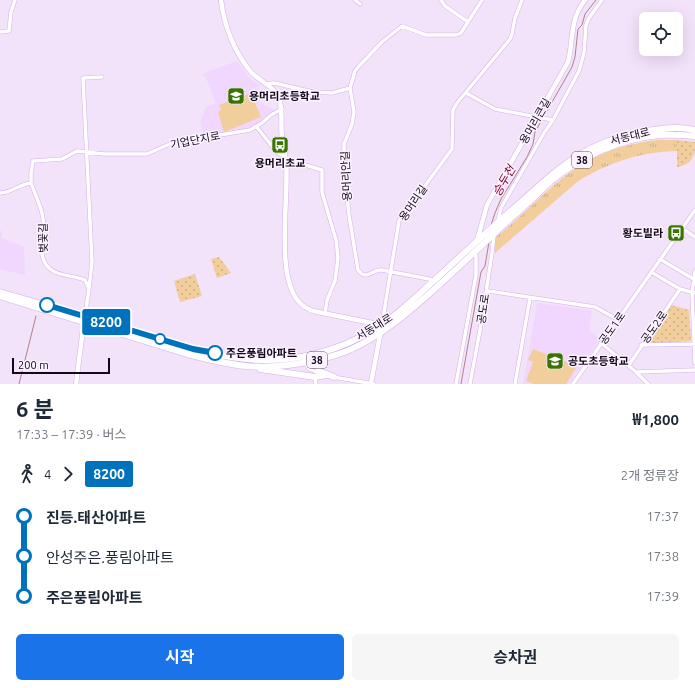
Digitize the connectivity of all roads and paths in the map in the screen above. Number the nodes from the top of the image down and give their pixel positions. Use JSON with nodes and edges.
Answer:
{"nodes":[{"id":1,"x":15,"y":0,"type":"edge"},
{"id":2,"x":221,"y":0,"type":"edge"},
{"id":3,"x":355,"y":0,"type":"edge"},
{"id":4,"x":441,"y":0,"type":"edge"},
{"id":5,"x":482,"y":0,"type":"edge"},
{"id":6,"x":522,"y":0,"type":"edge"},
{"id":7,"x":585,"y":0,"type":"edge"},
{"id":8,"x":602,"y":0,"type":"edge"},
{"id":9,"x":360,"y":4,"type":"dead end"},
{"id":10,"x":468,"y":22,"type":"junction"},
{"id":11,"x":0,"y":32,"type":"edge"},
{"id":12,"x":102,"y":77,"type":"dead end"},
{"id":13,"x":266,"y":84,"type":"junction"},
{"id":14,"x":350,"y":88,"type":"junction"},
{"id":15,"x":466,"y":93,"type":"junction"},
{"id":16,"x":282,"y":109,"type":"junction"},
{"id":17,"x":539,"y":117,"type":"junction"},
{"id":18,"x":552,"y":120,"type":"junction"},
{"id":19,"x":256,"y":126,"type":"junction"},
{"id":20,"x":695,"y":130,"type":"edge"},
{"id":21,"x":695,"y":136,"type":"edge"},
{"id":22,"x":87,"y":152,"type":"junction"},
{"id":23,"x":286,"y":159,"type":"junction"},
{"id":24,"x":31,"y":183,"type":"junction"},
{"id":25,"x":0,"y":193,"type":"edge"},
{"id":26,"x":695,"y":210,"type":"edge"},
{"id":27,"x":497,"y":222,"type":"junction"},
{"id":28,"x":683,"y":229,"type":"junction"},
{"id":29,"x":493,"y":235,"type":"junction"},
{"id":30,"x":695,"y":237,"type":"edge"},
{"id":31,"x":479,"y":239,"type":"junction"},
{"id":32,"x":477,"y":250,"type":"junction"},
{"id":33,"x":660,"y":259,"type":"junction"},
{"id":34,"x":390,"y":271,"type":"junction"},
{"id":35,"x":695,"y":271,"type":"edge"},
{"id":36,"x":651,"y":272,"type":"junction"},
{"id":37,"x":434,"y":280,"type":"junction"},
{"id":38,"x":694,"y":280,"type":"edge"},
{"id":39,"x":89,"y":289,"type":"junction"},
{"id":40,"x":680,"y":289,"type":"junction"},
{"id":41,"x":0,"y":292,"type":"edge"},
{"id":42,"x":488,"y":292,"type":"dead end"},
{"id":43,"x":694,"y":293,"type":"edge"},
{"id":44,"x":0,"y":296,"type":"edge"},
{"id":45,"x":530,"y":298,"type":"junction"},
{"id":46,"x":325,"y":314,"type":"junction"},
{"id":47,"x":85,"y":319,"type":"junction"},
{"id":48,"x":617,"y":319,"type":"junction"},
{"id":49,"x":382,"y":325,"type":"junction"},
{"id":50,"x":381,"y":332,"type":"junction"},
{"id":51,"x":694,"y":333,"type":"edge"},
{"id":52,"x":601,"y":343,"type":"junction"},
{"id":53,"x":695,"y":344,"type":"edge"},
{"id":54,"x":641,"y":345,"type":"junction"},
{"id":55,"x":324,"y":358,"type":"junction"},
{"id":56,"x":304,"y":360,"type":"junction"},
{"id":57,"x":695,"y":363,"type":"edge"},
{"id":58,"x":628,"y":365,"type":"junction"},
{"id":59,"x":247,"y":366,"type":"junction"},
{"id":60,"x":695,"y":370,"type":"edge"},
{"id":61,"x":636,"y":372,"type":"junction"},
{"id":62,"x":326,"y":375,"type":"junction"},
{"id":63,"x":315,"y":377,"type":"junction"},
{"id":64,"x":334,"y":377,"type":"junction"},
{"id":65,"x":76,"y":384,"type":"edge"},
{"id":66,"x":316,"y":384,"type":"edge"},
{"id":67,"x":373,"y":384,"type":"edge"},
{"id":68,"x":456,"y":384,"type":"edge"},
{"id":69,"x":470,"y":384,"type":"edge"},
{"id":70,"x":516,"y":384,"type":"edge"},
{"id":71,"x":573,"y":384,"type":"edge"},
{"id":72,"x":648,"y":384,"type":"edge"}],
"edges":[{"from":1,"to":11,"type":"street"},
{"from":2,"to":13,"type":"street"},
{"from":3,"to":9,"type":"street"},
{"from":4,"to":10,"type":"street"},
{"from":5,"to":10,"type":"street","name":"용머리안길"},
{"from":6,"to":15,"type":"street","name":"용머리길"},
{"from":7,"to":17,"type":"street","name":"용머리큰길"},
{"from":8,"to":18,"type":"street"},
{"from":10,"to":14,"type":"street","name":"용머리안길"},
{"from":12,"to":22,"type":"street"},
{"from":13,"to":14,"type":"street"},
{"from":13,"to":16,"type":"street"},
{"from":14,"to":34,"type":"street","name":"용머리안길"},
{"from":15,"to":17,"type":"street"},
{"from":15,"to":34,"type":"street","name":"용머리길"},
{"from":16,"to":19,"type":"street","name":"기업단지로"},
{"from":16,"to":23,"type":"street"},
{"from":17,"to":18,"type":"street"},
{"from":17,"to":31,"type":"street","name":"용머리큰길"},
{"from":18,"to":27,"type":"street"},
{"from":19,"to":22,"type":"street","name":"기업단지로"},
{"from":19,"to":23,"type":"street"},
{"from":20,"to":27,"type":"main road","name":"서동대로","number":"38"},
{"from":21,"to":29,"type":"main road","name":"서동대로","number":"38"},
{"from":22,"to":24,"type":"street","name":"기업단지로"},
{"from":22,"to":39,"type":"street"},
{"from":23,"to":46,"type":"street"},
{"from":23,"to":46,"type":"street"},
{"from":24,"to":25,"type":"street"},
{"from":24,"to":39,"type":"street","name":"벚꽃길"},
{"from":26,"to":28,"type":"street","name":"공도1로"},
{"from":27,"to":31,"type":"main road","name":"서동대로","number":"38"},
{"from":28,"to":30,"type":"street"},
{"from":28,"to":33,"type":"street","name":"공도1로"},
{"from":29,"to":32,"type":"main road","name":"서동대로","number":"38"},
{"from":29,"to":69,"type":"street","name":"공도로"},
{"from":31,"to":37,"type":"main road","name":"서동대로","number":"38"},
{"from":32,"to":50,"type":"main road","name":"서동대로","number":"38"},
{"from":32,"to":68,"type":"street","name":"공도로"},
{"from":33,"to":36,"type":"street","name":"공도1로"},
{"from":33,"to":38,"type":"street"},
{"from":34,"to":37,"type":"street","name":"용머리안길"},
{"from":34,"to":49,"type":"street","name":"용머리길"},
{"from":35,"to":38,"type":"street"},
{"from":36,"to":40,"type":"street"},
{"from":36,"to":48,"type":"street","name":"공도1로"},
{"from":37,"to":49,"type":"main road","name":"서동대로","number":"38"},
{"from":38,"to":43,"type":"street"},
{"from":39,"to":47,"type":"street"},
{"from":40,"to":43,"type":"street"},
{"from":40,"to":54,"type":"street","name":"공도2로"},
{"from":41,"to":47,"type":"main road","name":"서동대로","number":"38"},
{"from":42,"to":45,"type":"street"},
{"from":43,"to":51,"type":"street"},
{"from":44,"to":47,"type":"main road","name":"서동대로","number":"38"},
{"from":45,"to":48,"type":"street"},
{"from":45,"to":70,"type":"street"},
{"from":46,"to":49,"type":"street"},
{"from":47,"to":56,"type":"main road","name":"서동대로","number":"38"},
{"from":47,"to":59,"type":"main road","name":"서동대로","number":"38"},
{"from":47,"to":65,"type":"street"},
{"from":48,"to":52,"type":"street","name":"공도1로"},
{"from":49,"to":50,"type":"street"},
{"from":49,"to":56,"type":"main road","name":"서동대로","number":"38"},
{"from":50,"to":55,"type":"main road","name":"서동대로","number":"38"},
{"from":50,"to":67,"type":"street"},
{"from":51,"to":53,"type":"street"},
{"from":52,"to":58,"type":"street"},
{"from":52,"to":71,"type":"street","name":"공도1로"},
{"from":53,"to":54,"type":"street"},
{"from":53,"to":57,"type":"street"},
{"from":54,"to":58,"type":"street","name":"공도2로"},
{"from":55,"to":56,"type":"main road","name":"서동대로","number":"38"},
{"from":55,"to":64,"type":"main road"},
{"from":56,"to":59,"type":"main road","name":"서동대로","number":"38"},
{"from":56,"to":62,"type":"street"},
{"from":58,"to":61,"type":"street"},
{"from":59,"to":63,"type":"main road"},
{"from":60,"to":61,"type":"street"},
{"from":61,"to":72,"type":"street"},
{"from":62,"to":63,"type":"main road"},
{"from":62,"to":64,"type":"street"},
{"from":63,"to":66,"type":"street"},
{"from":64,"to":67,"type":"street"}]}
